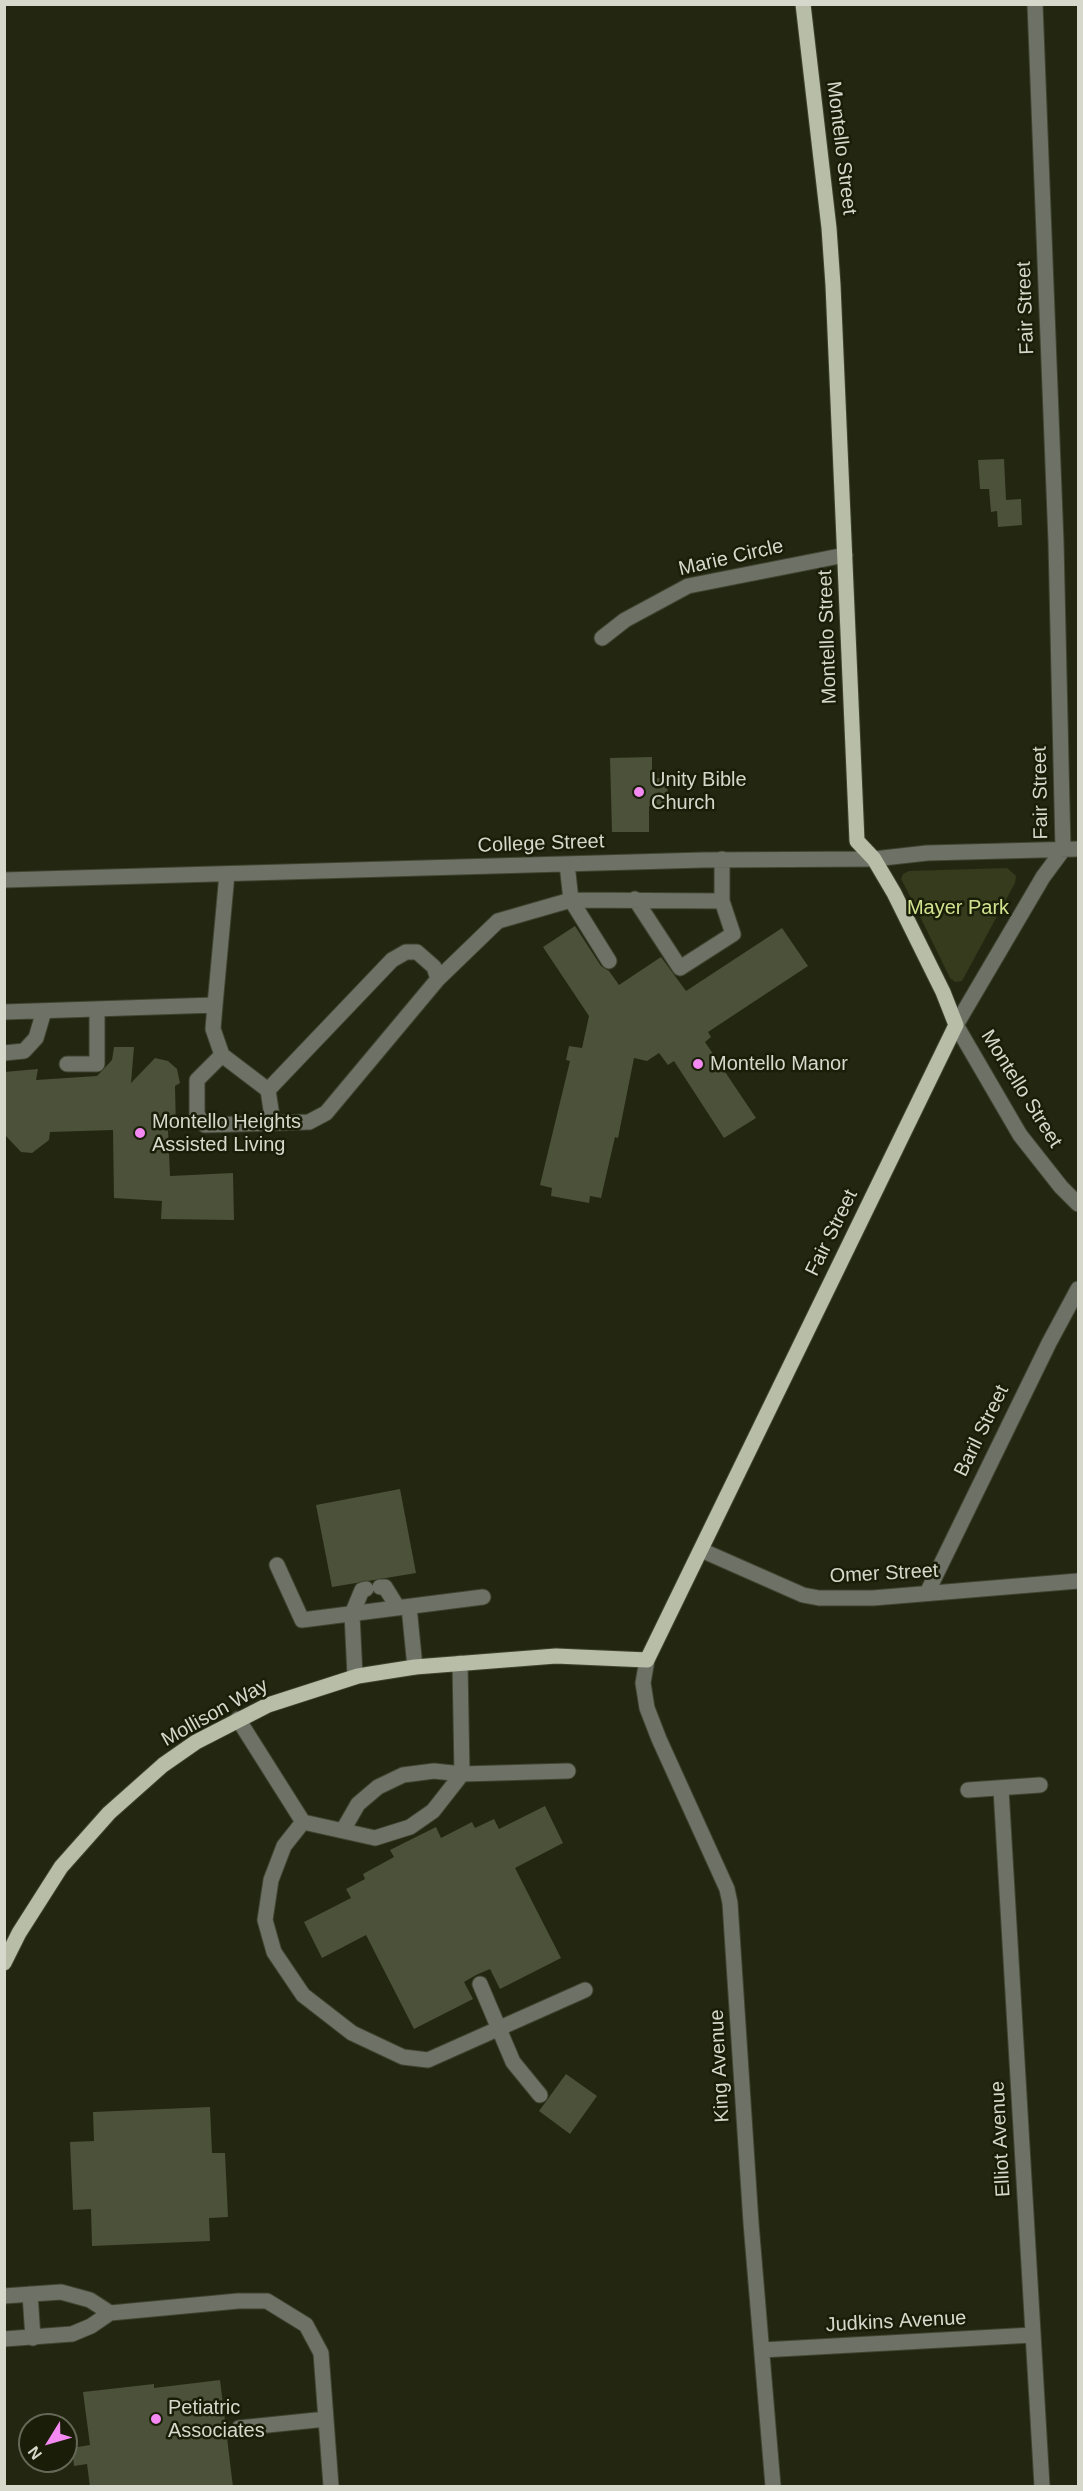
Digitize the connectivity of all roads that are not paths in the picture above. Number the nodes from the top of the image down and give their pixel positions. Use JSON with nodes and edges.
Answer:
{"nodes":[{"id":1,"x":802,"y":4,"type":"edge"},
{"id":2,"x":1035,"y":4,"type":"edge"},
{"id":3,"x":845,"y":555,"type":"junction"},
{"id":4,"x":602,"y":638,"type":"dead end"},
{"id":5,"x":1078,"y":849,"type":"edge"},
{"id":6,"x":1063,"y":850,"type":"junction"},
{"id":7,"x":874,"y":859,"type":"junction"},
{"id":8,"x":722,"y":860,"type":"junction"},
{"id":9,"x":567,"y":864,"type":"junction"},
{"id":10,"x":227,"y":874,"type":"junction"},
{"id":11,"x":4,"y":880,"type":"edge"},
{"id":12,"x":635,"y":899,"type":"junction"},
{"id":13,"x":571,"y":900,"type":"junction"},
{"id":14,"x":722,"y":901,"type":"junction"},
{"id":15,"x":609,"y":961,"type":"dead end"},
{"id":16,"x":438,"y":979,"type":"junction"},
{"id":17,"x":215,"y":1005,"type":"junction"},
{"id":18,"x":97,"y":1009,"type":"junction"},
{"id":19,"x":44,"y":1011,"type":"junction"},
{"id":20,"x":4,"y":1012,"type":"edge"},
{"id":21,"x":956,"y":1025,"type":"junction"},
{"id":22,"x":4,"y":1053,"type":"edge"},
{"id":23,"x":222,"y":1055,"type":"junction"},
{"id":24,"x":67,"y":1064,"type":"dead end"},
{"id":25,"x":268,"y":1090,"type":"junction"},
{"id":26,"x":273,"y":1123,"type":"junction"},
{"id":27,"x":1078,"y":1204,"type":"edge"},
{"id":28,"x":1078,"y":1289,"type":"edge"},
{"id":29,"x":701,"y":1550,"type":"junction"},
{"id":30,"x":277,"y":1565,"type":"dead end"},
{"id":31,"x":1078,"y":1581,"type":"edge"},
{"id":32,"x":927,"y":1593,"type":"junction"},
{"id":33,"x":483,"y":1597,"type":"dead end"},
{"id":34,"x":404,"y":1608,"type":"junction"},
{"id":35,"x":352,"y":1614,"type":"junction"},
{"id":36,"x":647,"y":1660,"type":"junction"},
{"id":37,"x":460,"y":1663,"type":"junction"},
{"id":38,"x":415,"y":1667,"type":"junction"},
{"id":39,"x":355,"y":1676,"type":"junction"},
{"id":40,"x":238,"y":1719,"type":"junction"},
{"id":41,"x":568,"y":1771,"type":"dead end"},
{"id":42,"x":462,"y":1774,"type":"junction"},
{"id":43,"x":1040,"y":1785,"type":"dead end"},
{"id":44,"x":1001,"y":1789,"type":"junction"},
{"id":45,"x":968,"y":1790,"type":"dead end"},
{"id":46,"x":303,"y":1822,"type":"junction"},
{"id":47,"x":343,"y":1830,"type":"junction"},
{"id":48,"x":4,"y":1963,"type":"edge"},
{"id":49,"x":480,"y":1984,"type":"dead end"},
{"id":50,"x":585,"y":1990,"type":"dead end"},
{"id":51,"x":498,"y":2028,"type":"junction"},
{"id":52,"x":540,"y":2095,"type":"dead end"},
{"id":53,"x":30,"y":2294,"type":"junction"},
{"id":54,"x":4,"y":2296,"type":"edge"},
{"id":55,"x":110,"y":2313,"type":"junction"},
{"id":56,"x":1032,"y":2335,"type":"junction"},
{"id":57,"x":33,"y":2338,"type":"junction"},
{"id":58,"x":4,"y":2339,"type":"edge"},
{"id":59,"x":762,"y":2350,"type":"junction"},
{"id":60,"x":326,"y":2419,"type":"junction"},
{"id":61,"x":239,"y":2428,"type":"dead end"},
{"id":62,"x":331,"y":2487,"type":"edge"},
{"id":63,"x":773,"y":2487,"type":"edge"},
{"id":64,"x":1042,"y":2487,"type":"edge"}],
"edges":[{"from":1,"to":3,"type":"main road","name":"Montello Street"},
{"from":2,"to":6,"type":"street","name":"Fair Street"},
{"from":3,"to":4,"type":"street","name":"Marie Circle"},
{"from":3,"to":7,"type":"main road","name":"Montello Street"},
{"from":5,"to":6,"type":"street","name":"College Street"},
{"from":6,"to":7,"type":"street","name":"College Street"},
{"from":6,"to":21,"type":"street","name":"Fair Street"},
{"from":7,"to":8,"type":"street","name":"College Street"},
{"from":7,"to":21,"type":"main road","name":"Montello Street"},
{"from":8,"to":9,"type":"street","name":"College Street"},
{"from":8,"to":14,"type":"street"},
{"from":9,"to":10,"type":"street","name":"College Street"},
{"from":9,"to":13,"type":"street"},
{"from":10,"to":11,"type":"street","name":"College Street"},
{"from":10,"to":17,"type":"street"},
{"from":12,"to":13,"type":"street"},
{"from":12,"to":14,"type":"street"},
{"from":12,"to":14,"type":"street"},
{"from":13,"to":15,"type":"street"},
{"from":13,"to":16,"type":"street"},
{"from":16,"to":25,"type":"street"},
{"from":16,"to":26,"type":"street"},
{"from":17,"to":18,"type":"street"},
{"from":17,"to":23,"type":"street"},
{"from":18,"to":19,"type":"street"},
{"from":18,"to":24,"type":"street"},
{"from":19,"to":20,"type":"street"},
{"from":19,"to":22,"type":"street"},
{"from":21,"to":27,"type":"street","name":"Montello Street"},
{"from":21,"to":29,"type":"main road","name":"Fair Street"},
{"from":23,"to":25,"type":"street"},
{"from":23,"to":26,"type":"street"},
{"from":25,"to":26,"type":"street"},
{"from":28,"to":32,"type":"street","name":"Baril Street"},
{"from":29,"to":32,"type":"street","name":"Omer Street"},
{"from":29,"to":36,"type":"main road","name":"Fair Street"},
{"from":30,"to":35,"type":"street"},
{"from":31,"to":32,"type":"street","name":"Omer Street"},
{"from":33,"to":34,"type":"street"},
{"from":34,"to":35,"type":"street"},
{"from":34,"to":35,"type":"street"},
{"from":34,"to":38,"type":"street"},
{"from":35,"to":39,"type":"street"},
{"from":36,"to":37,"type":"main road","name":"Mollison Way"},
{"from":36,"to":59,"type":"street","name":"King Avenue"},
{"from":37,"to":38,"type":"main road","name":"Mollison Way"},
{"from":37,"to":42,"type":"street"},
{"from":38,"to":39,"type":"main road","name":"Mollison Way"},
{"from":39,"to":40,"type":"main road","name":"Mollison Way"},
{"from":40,"to":46,"type":"street"},
{"from":40,"to":48,"type":"main road","name":"Mollison Way"},
{"from":41,"to":42,"type":"street"},
{"from":42,"to":47,"type":"street"},
{"from":42,"to":47,"type":"street"},
{"from":43,"to":44,"type":"street"},
{"from":44,"to":45,"type":"street"},
{"from":44,"to":56,"type":"street","name":"Elliot Avenue"},
{"from":46,"to":47,"type":"street"},
{"from":46,"to":51,"type":"street"},
{"from":49,"to":51,"type":"street"},
{"from":50,"to":51,"type":"street"},
{"from":51,"to":52,"type":"street"},
{"from":53,"to":54,"type":"street"},
{"from":53,"to":55,"type":"street"},
{"from":53,"to":57,"type":"street"},
{"from":55,"to":57,"type":"street"},
{"from":55,"to":60,"type":"street"},
{"from":56,"to":59,"type":"street","name":"Judkins Avenue"},
{"from":56,"to":64,"type":"street","name":"Elliot Avenue"},
{"from":57,"to":58,"type":"street"},
{"from":59,"to":63,"type":"street","name":"King Avenue"},
{"from":60,"to":61,"type":"street"},
{"from":60,"to":62,"type":"street"}]}
